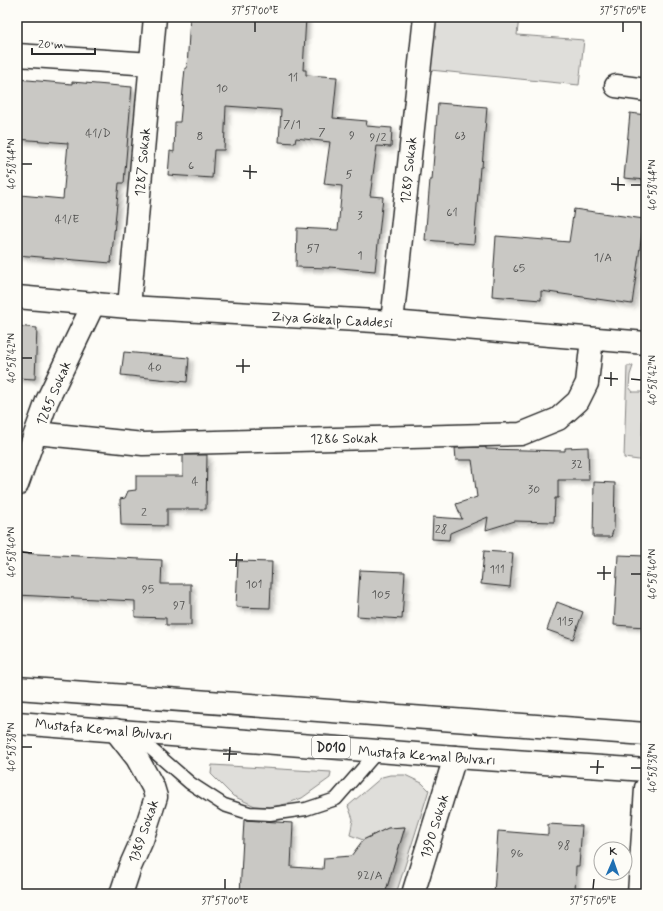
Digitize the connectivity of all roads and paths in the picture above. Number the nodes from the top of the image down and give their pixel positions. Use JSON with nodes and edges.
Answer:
{"nodes":[{"id":1,"x":155,"y":17,"type":"edge"},
{"id":2,"x":425,"y":17,"type":"edge"},
{"id":3,"x":17,"y":55,"type":"edge"},
{"id":4,"x":151,"y":64,"type":"junction"},
{"id":5,"x":616,"y":86,"type":"dead end"},
{"id":6,"x":646,"y":90,"type":"edge"},
{"id":7,"x":17,"y":297,"type":"edge"},
{"id":8,"x":94,"y":303,"type":"junction"},
{"id":9,"x":129,"y":307,"type":"junction"},
{"id":10,"x":392,"y":322,"type":"junction"},
{"id":11,"x":592,"y":339,"type":"junction"},
{"id":12,"x":646,"y":343,"type":"edge"},
{"id":13,"x":36,"y":432,"type":"junction"},
{"id":14,"x":17,"y":485,"type":"edge"},
{"id":15,"x":17,"y":688,"type":"edge"},
{"id":16,"x":17,"y":722,"type":"edge"},
{"id":17,"x":123,"y":731,"type":"junction"},
{"id":18,"x":646,"y":734,"type":"edge"},
{"id":19,"x":378,"y":751,"type":"junction"},
{"id":20,"x":455,"y":757,"type":"junction"},
{"id":21,"x":646,"y":770,"type":"edge"},
{"id":22,"x":646,"y":788,"type":"edge"},
{"id":23,"x":121,"y":894,"type":"edge"},
{"id":24,"x":413,"y":894,"type":"edge"},
{"id":25,"x":639,"y":894,"type":"edge"}],
"edges":[{"from":1,"to":4,"type":"main road","name":"1287 Sokak"},
{"from":2,"to":10,"type":"main road","name":"1289 Sokak"},
{"from":3,"to":4,"type":"main road"},
{"from":4,"to":9,"type":"main road","name":"1287 Sokak"},
{"from":5,"to":6,"type":"main road"},
{"from":7,"to":8,"type":"main road","name":"Ziya Gökalp Caddesi"},
{"from":8,"to":9,"type":"main road","name":"Ziya Gökalp Caddesi"},
{"from":8,"to":13,"type":"main road","name":"1285 Sokak"},
{"from":9,"to":10,"type":"main road","name":"Ziya Gökalp Caddesi"},
{"from":10,"to":11,"type":"main road","name":"Ziya Gökalp Caddesi"},
{"from":11,"to":12,"type":"main road","name":"Ziya Gökalp Caddesi"},
{"from":11,"to":13,"type":"main road","name":"1286 Sokak"},
{"from":13,"to":14,"type":"main road","name":"1285 Sokak"},
{"from":15,"to":18,"type":"main road"},
{"from":16,"to":17,"type":"main road","name":"Mustafa Kemal Bulvarı","number":"D010"},
{"from":17,"to":19,"type":"main road","name":"Mustafa Kemal Bulvarı","number":"D010"},
{"from":17,"to":19,"type":"lane"},
{"from":17,"to":23,"type":"main road","name":"1389 Sokak"},
{"from":19,"to":20,"type":"main road","name":"Mustafa Kemal Bulvarı","number":"D010"},
{"from":20,"to":21,"type":"main road","name":"Mustafa Kemal Bulvarı","number":"D010"},
{"from":20,"to":24,"type":"main road","name":"1390 Sokak"},
{"from":22,"to":25,"type":"main road"}]}
